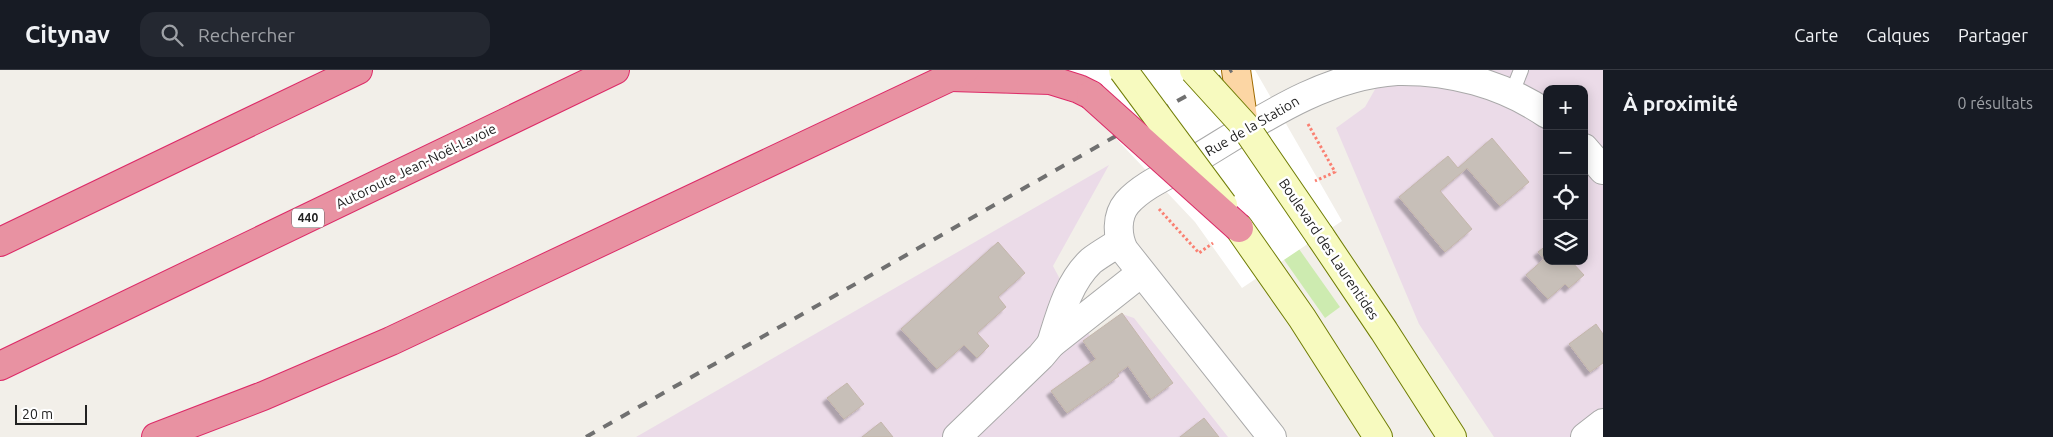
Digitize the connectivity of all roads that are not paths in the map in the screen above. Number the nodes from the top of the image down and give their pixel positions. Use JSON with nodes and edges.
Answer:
{"nodes":[{"id":1,"x":358,"y":70,"type":"edge"},
{"id":2,"x":615,"y":70,"type":"edge"},
{"id":3,"x":1123,"y":70,"type":"edge"},
{"id":4,"x":1194,"y":70,"type":"edge"},
{"id":5,"x":1236,"y":70,"type":"edge"},
{"id":6,"x":958,"y":73,"type":"edge"},
{"id":7,"x":1517,"y":82,"type":"edge"},
{"id":8,"x":1543,"y":110,"type":"edge"},
{"id":9,"x":1244,"y":125,"type":"junction"},
{"id":10,"x":1588,"y":153,"type":"edge"},
{"id":11,"x":1603,"y":170,"type":"edge"},
{"id":12,"x":1239,"y":228,"type":"junction"},
{"id":13,"x":0,"y":242,"type":"edge"},
{"id":14,"x":1120,"y":242,"type":"junction"},
{"id":15,"x":1141,"y":273,"type":"junction"},
{"id":16,"x":1051,"y":344,"type":"junction"},
{"id":17,"x":0,"y":366,"type":"edge"},
{"id":18,"x":1603,"y":423,"type":"edge"},
{"id":19,"x":156,"y":437,"type":"edge"},
{"id":20,"x":957,"y":437,"type":"edge"},
{"id":21,"x":1272,"y":437,"type":"edge"},
{"id":22,"x":1378,"y":437,"type":"edge"},
{"id":23,"x":1452,"y":437,"type":"edge"},
{"id":24,"x":1585,"y":437,"type":"edge"}],
"edges":[{"from":1,"to":13,"type":"highway"},
{"from":2,"to":17,"type":"highway","name":"Autoroute Jean-Noël-Lavoie","number":"440"},
{"from":3,"to":12,"type":"main road","bridge":true},
{"from":4,"to":9,"type":"main road","name":"Boulevard des Laurentides","bridge":true},
{"from":5,"to":9,"type":"main road"},
{"from":6,"to":12,"type":"highway","bridge":true},
{"from":6,"to":19,"type":"highway"},
{"from":7,"to":8,"type":"street","name":"Rue de la Station"},
{"from":7,"to":14,"type":"street","name":"Rue de la Station"},
{"from":9,"to":23,"type":"main road","name":"Boulevard des Laurentides","bridge":true},
{"from":10,"to":11,"type":"street"},
{"from":12,"to":22,"type":"main road"},
{"from":14,"to":15,"type":"street"},
{"from":14,"to":16,"type":"street"},
{"from":15,"to":16,"type":"street"},
{"from":15,"to":21,"type":"street"},
{"from":16,"to":20,"type":"street"},
{"from":18,"to":24,"type":"street"}]}
